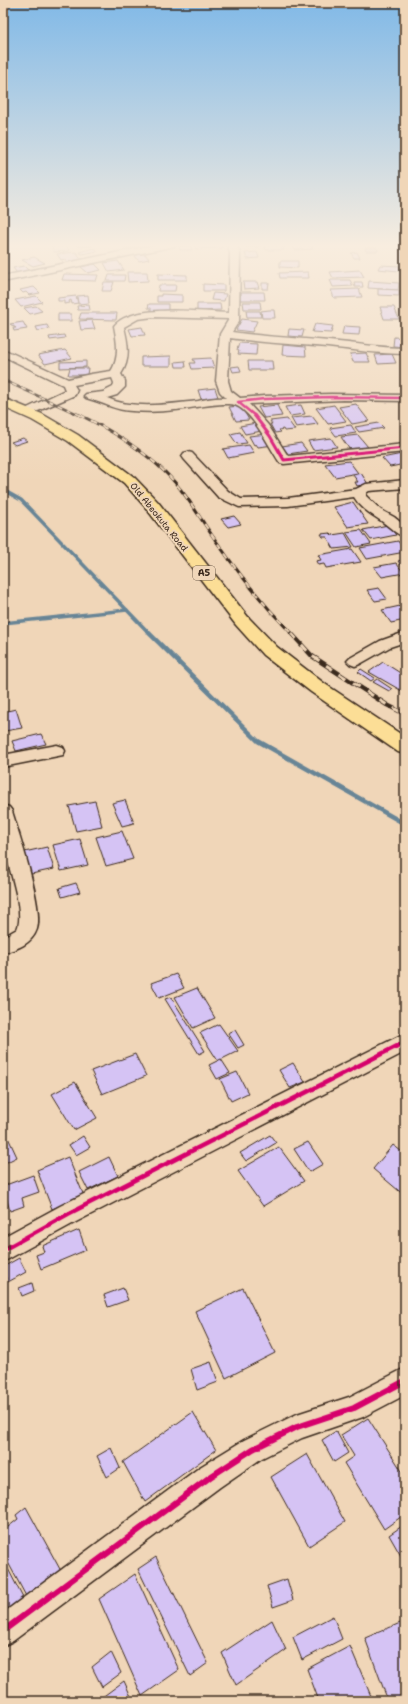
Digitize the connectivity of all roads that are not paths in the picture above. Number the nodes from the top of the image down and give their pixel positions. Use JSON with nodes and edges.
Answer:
{"nodes":[{"id":1,"x":122,"y":324,"type":"edge"},
{"id":2,"x":232,"y":324,"type":"edge"},
{"id":3,"x":225,"y":334,"type":"junction"},
{"id":4,"x":405,"y":351,"type":"edge"},
{"id":5,"x":3,"y":352,"type":"edge"},
{"id":6,"x":115,"y":374,"type":"junction"},
{"id":7,"x":69,"y":388,"type":"junction"},
{"id":8,"x":94,"y":396,"type":"junction"},
{"id":9,"x":405,"y":398,"type":"edge"},
{"id":10,"x":3,"y":402,"type":"edge"},
{"id":11,"x":238,"y":402,"type":"junction"},
{"id":12,"x":26,"y":412,"type":"junction"},
{"id":13,"x":405,"y":448,"type":"edge"},
{"id":14,"x":188,"y":456,"type":"dead end"},
{"id":15,"x":405,"y":484,"type":"edge"},
{"id":16,"x":360,"y":492,"type":"junction"},
{"id":17,"x":405,"y":533,"type":"edge"},
{"id":18,"x":405,"y":637,"type":"edge"},
{"id":19,"x":355,"y":661,"type":"dead end"},
{"id":20,"x":405,"y":747,"type":"edge"},
{"id":21,"x":57,"y":751,"type":"dead end"},
{"id":22,"x":3,"y":761,"type":"edge"},
{"id":23,"x":3,"y":811,"type":"edge"},
{"id":24,"x":3,"y":945,"type":"edge"},
{"id":25,"x":405,"y":1042,"type":"edge"},
{"id":26,"x":3,"y":1250,"type":"edge"},
{"id":27,"x":405,"y":1381,"type":"edge"},
{"id":28,"x":3,"y":1631,"type":"edge"}],
"edges":[{"from":1,"to":6,"type":"street"},
{"from":2,"to":3,"type":"street"},
{"from":3,"to":4,"type":"street"},
{"from":3,"to":11,"type":"street"},
{"from":5,"to":7,"type":"street"},
{"from":6,"to":7,"type":"street"},
{"from":6,"to":8,"type":"street"},
{"from":7,"to":8,"type":"street"},
{"from":7,"to":12,"type":"street"},
{"from":8,"to":11,"type":"street"},
{"from":9,"to":11,"type":"street"},
{"from":10,"to":12,"type":"highway","name":"Old Abeokuta Road","number":"A5"},
{"from":11,"to":13,"type":"street"},
{"from":12,"to":20,"type":"highway","name":"Old Abeokuta Road","number":"A5"},
{"from":14,"to":16,"type":"street"},
{"from":15,"to":16,"type":"street"},
{"from":16,"to":17,"type":"street"},
{"from":18,"to":19,"type":"street"},
{"from":21,"to":22,"type":"street"},
{"from":23,"to":24,"type":"street"},
{"from":25,"to":26,"type":"street"},
{"from":27,"to":28,"type":"street"}]}
